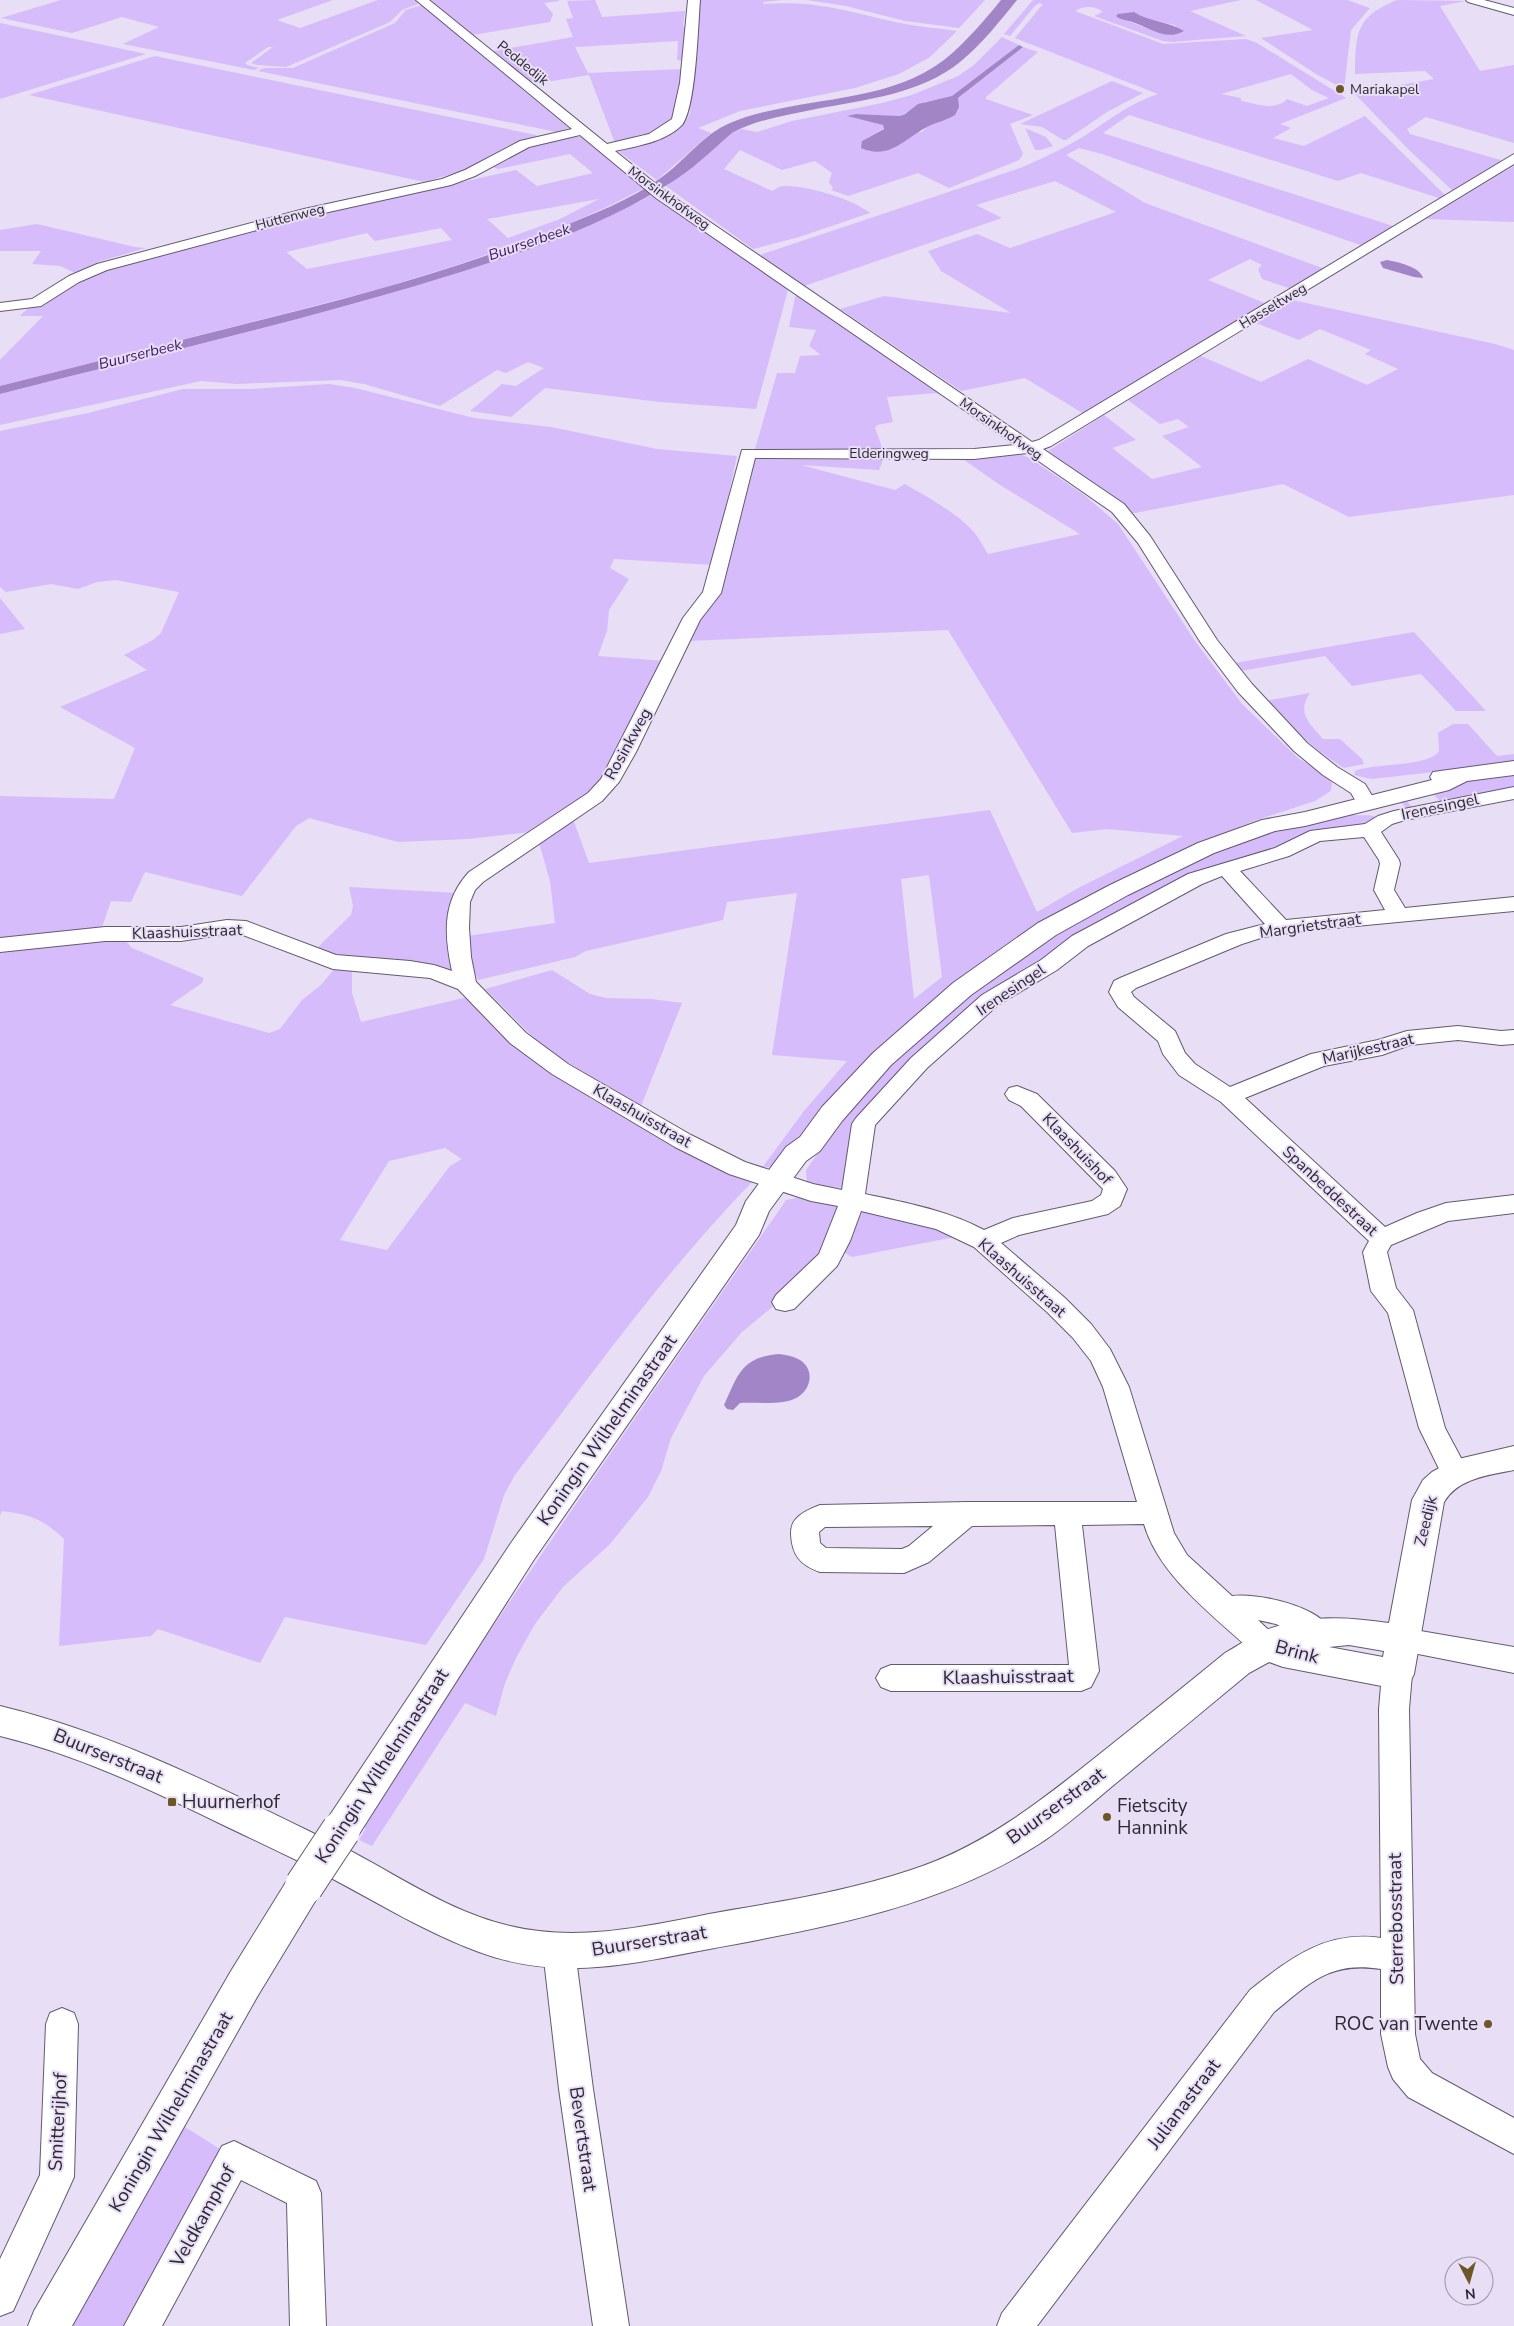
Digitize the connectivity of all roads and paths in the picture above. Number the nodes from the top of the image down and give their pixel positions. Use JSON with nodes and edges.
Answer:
{"nodes":[{"id":1,"x":422,"y":0,"type":"edge"},
{"id":2,"x":694,"y":0,"type":"edge"},
{"id":3,"x":1472,"y":0,"type":"edge"},
{"id":4,"x":1514,"y":12,"type":"edge"},
{"id":5,"x":581,"y":131,"type":"junction"},
{"id":6,"x":604,"y":149,"type":"junction"},
{"id":7,"x":1514,"y":158,"type":"edge"},
{"id":8,"x":0,"y":308,"type":"edge"},
{"id":9,"x":1030,"y":448,"type":"junction"},
{"id":10,"x":748,"y":453,"type":"joint"},
{"id":11,"x":1514,"y":768,"type":"edge"},
{"id":12,"x":1514,"y":793,"type":"edge"},
{"id":13,"x":1360,"y":796,"type":"junction"},
{"id":14,"x":1370,"y":830,"type":"junction"},
{"id":15,"x":1226,"y":868,"type":"junction"},
{"id":16,"x":1514,"y":904,"type":"edge"},
{"id":17,"x":1399,"y":915,"type":"junction"},
{"id":18,"x":1280,"y":927,"type":"junction"},
{"id":19,"x":0,"y":945,"type":"edge"},
{"id":20,"x":466,"y":984,"type":"junction"},
{"id":21,"x":1120,"y":992,"type":"joint"},
{"id":22,"x":1514,"y":1037,"type":"edge"},
{"id":23,"x":1017,"y":1094,"type":"dead end"},
{"id":24,"x":1229,"y":1096,"type":"junction"},
{"id":25,"x":783,"y":1183,"type":"junction"},
{"id":26,"x":852,"y":1201,"type":"junction"},
{"id":27,"x":1514,"y":1204,"type":"edge"},
{"id":28,"x":1382,"y":1239,"type":"junction"},
{"id":29,"x":983,"y":1241,"type":"junction"},
{"id":30,"x":785,"y":1302,"type":"dead end"},
{"id":31,"x":1514,"y":1458,"type":"edge"},
{"id":32,"x":1455,"y":1473,"type":"junction"},
{"id":33,"x":968,"y":1513,"type":"junction"},
{"id":34,"x":1067,"y":1513,"type":"junction"},
{"id":35,"x":1153,"y":1513,"type":"junction"},
{"id":36,"x":1227,"y":1609,"type":"junction"},
{"id":37,"x":1334,"y":1631,"type":"junction"},
{"id":38,"x":1403,"y":1640,"type":"junction"},
{"id":39,"x":1266,"y":1646,"type":"junction"},
{"id":40,"x":1514,"y":1660,"type":"edge"},
{"id":41,"x":1346,"y":1663,"type":"junction"},
{"id":42,"x":1397,"y":1674,"type":"junction"},
{"id":43,"x":891,"y":1678,"type":"dead end"},
{"id":44,"x":0,"y":1721,"type":"edge"},
{"id":45,"x":559,"y":1951,"type":"junction"},
{"id":46,"x":1396,"y":1955,"type":"junction"},
{"id":47,"x":62,"y":2024,"type":"dead end"},
{"id":48,"x":1514,"y":2137,"type":"edge"},
{"id":49,"x":0,"y":2298,"type":"edge"},
{"id":50,"x":49,"y":2326,"type":"edge"},
{"id":51,"x":142,"y":2326,"type":"edge"},
{"id":52,"x":308,"y":2326,"type":"edge"},
{"id":53,"x":611,"y":2326,"type":"edge"},
{"id":54,"x":1016,"y":2326,"type":"edge"}],
"edges":[{"from":1,"to":5,"type":"street","name":"Peddedijk"},
{"from":2,"to":6,"type":"street"},
{"from":3,"to":4,"type":"street"},
{"from":5,"to":6,"type":"street","name":"Peddedijk"},
{"from":5,"to":8,"type":"street","name":"Huttenweg"},
{"from":6,"to":9,"type":"street","name":"Morsinkhofweg"},
{"from":7,"to":9,"type":"street","name":"Hasseltweg"},
{"from":9,"to":10,"type":"street","name":"Elderingweg"},
{"from":9,"to":13,"type":"street","name":"Morsinkhofweg"},
{"from":10,"to":20,"type":"street","name":"Rosinkweg"},
{"from":11,"to":13,"type":"main road","name":"Koningin Wilhelminastraat"},
{"from":12,"to":14,"type":"street","name":"Irenesingel"},
{"from":13,"to":25,"type":"main road","name":"Koningin Wilhelminastraat"},
{"from":14,"to":15,"type":"street","name":"Irenesingel"},
{"from":14,"to":17,"type":"street"},
{"from":15,"to":18,"type":"street"},
{"from":15,"to":26,"type":"street","name":"Irenesingel"},
{"from":16,"to":17,"type":"street","name":"Margrietstraat"},
{"from":17,"to":18,"type":"street","name":"Margrietstraat"},
{"from":18,"to":21,"type":"street","name":"Margrietstraat"},
{"from":19,"to":20,"type":"street","name":"Klaashuisstraat"},
{"from":20,"to":25,"type":"street","name":"Klaashuisstraat"},
{"from":21,"to":24,"type":"street","name":"Spanbeddestraat"},
{"from":22,"to":24,"type":"street","name":"Marijkestraat"},
{"from":23,"to":29,"type":"street","name":"Klaashuishof"},
{"from":24,"to":28,"type":"street","name":"Spanbeddestraat"},
{"from":25,"to":26,"type":"street","name":"Klaashuisstraat"},
{"from":25,"to":50,"type":"main road","name":"Koningin Wilhelminastraat","bridge":true},
{"from":26,"to":29,"type":"street","name":"Klaashuisstraat"},
{"from":26,"to":30,"type":"street","name":"Irenesingel"},
{"from":27,"to":28,"type":"street"},
{"from":28,"to":32,"type":"street","name":"Spanbeddestraat"},
{"from":29,"to":35,"type":"street","name":"Klaashuisstraat"},
{"from":31,"to":32,"type":"main road","name":"Zeedijk"},
{"from":32,"to":38,"type":"main road","name":"Zeedijk"},
{"from":33,"to":33,"type":"street"},
{"from":33,"to":34,"type":"street"},
{"from":34,"to":35,"type":"street"},
{"from":34,"to":43,"type":"street","name":"Klaashuisstraat"},
{"from":35,"to":36,"type":"street","name":"Klaashuisstraat"},
{"from":36,"to":37,"type":"street","name":"Brink"},
{"from":36,"to":39,"type":"street","name":"Klaashuisstraat"},
{"from":37,"to":38,"type":"main road","name":"Brink"},
{"from":37,"to":39,"type":"main road","name":"Brink"},
{"from":37,"to":41,"type":"street"},
{"from":38,"to":40,"type":"street"},
{"from":38,"to":42,"type":"main road","name":"Sterrebosstraat"},
{"from":39,"to":41,"type":"main road","name":"Brink"},
{"from":39,"to":45,"type":"main road","name":"Buurserstraat"},
{"from":41,"to":42,"type":"main road","name":"Brink"},
{"from":42,"to":46,"type":"street","name":"Sterrebosstraat"},
{"from":44,"to":45,"type":"main road","name":"Buurserstraat"},
{"from":45,"to":53,"type":"street","name":"Bevertstraat"},
{"from":46,"to":48,"type":"street","name":"Sterrebosstraat"},
{"from":46,"to":54,"type":"street","name":"Julianastraat"},
{"from":47,"to":49,"type":"street","name":"Smitterijhof"},
{"from":51,"to":52,"type":"street","name":"Veldkamphof"}]}
